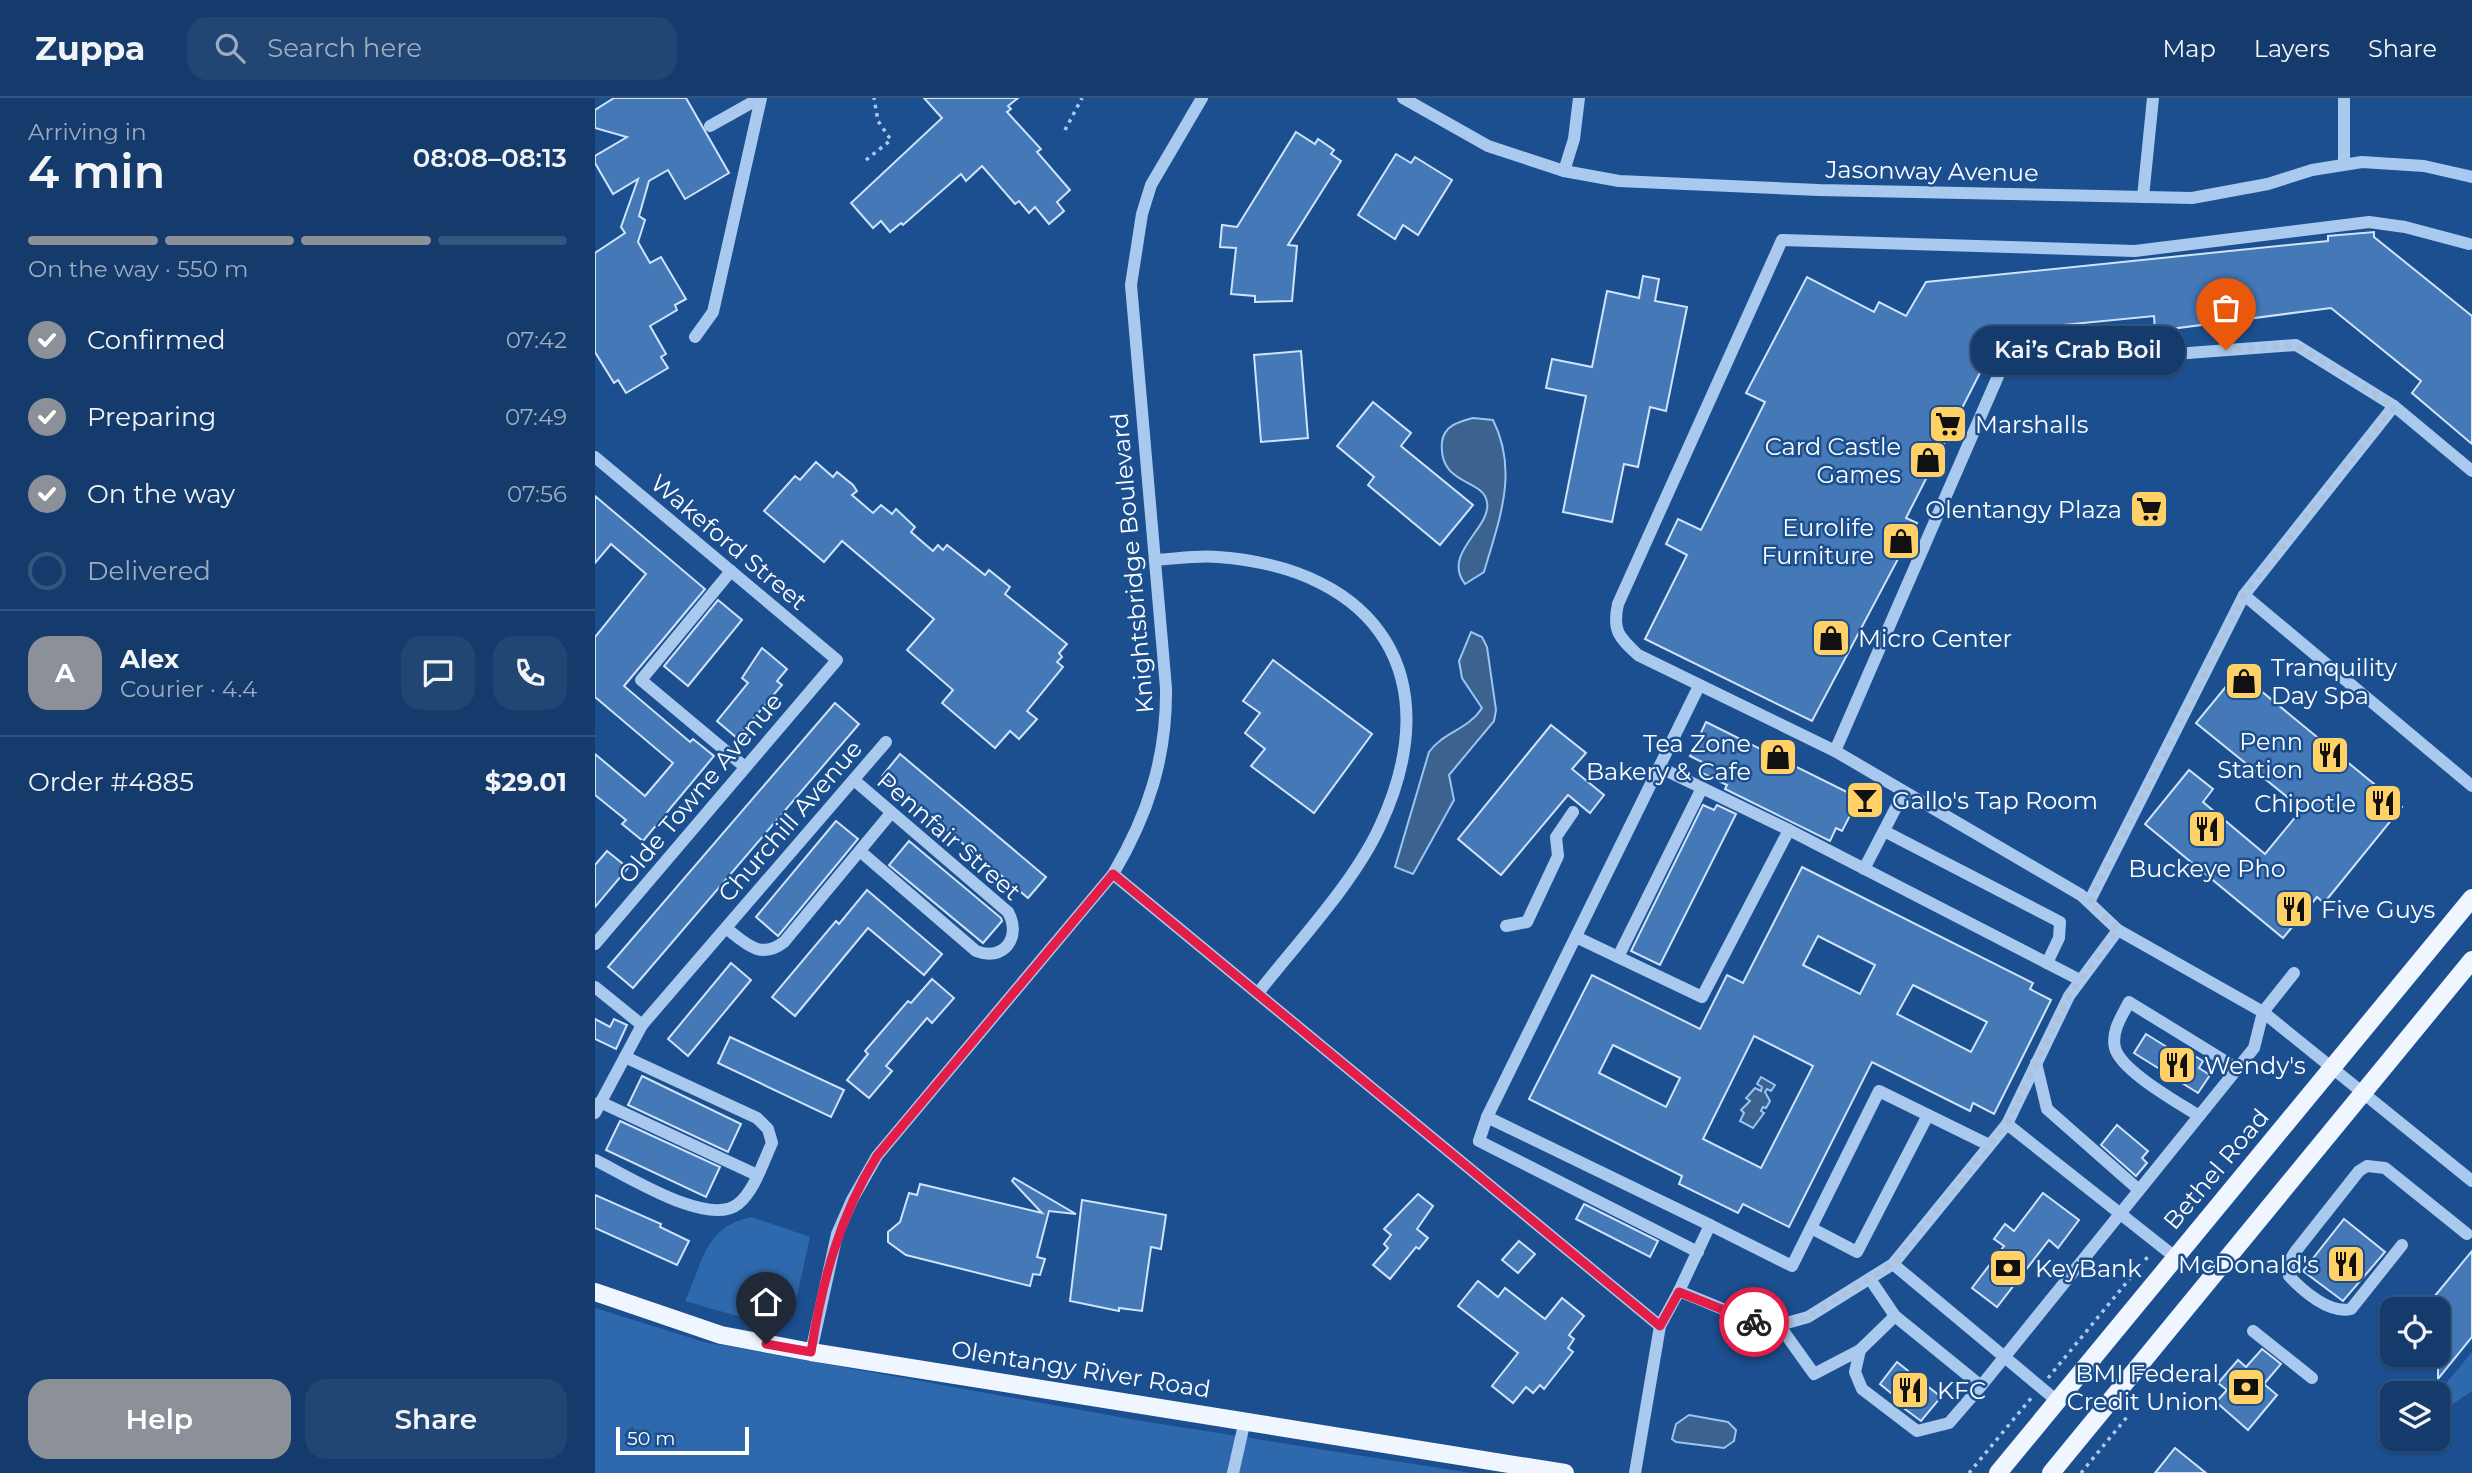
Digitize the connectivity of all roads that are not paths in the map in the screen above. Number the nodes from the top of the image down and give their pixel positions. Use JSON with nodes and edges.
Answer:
{"nodes":[{"id":1,"x":761,"y":98,"type":"edge"},
{"id":2,"x":1202,"y":98,"type":"edge"},
{"id":3,"x":1403,"y":98,"type":"edge"},
{"id":4,"x":1579,"y":98,"type":"edge"},
{"id":5,"x":2153,"y":98,"type":"edge"},
{"id":6,"x":2344,"y":98,"type":"edge"},
{"id":7,"x":710,"y":126,"type":"dead end"},
{"id":8,"x":2344,"y":164,"type":"junction"},
{"id":9,"x":1564,"y":171,"type":"junction"},
{"id":10,"x":2472,"y":177,"type":"edge"},
{"id":11,"x":2143,"y":197,"type":"junction"},
{"id":12,"x":2471,"y":243,"type":"edge"},
{"id":13,"x":695,"y":337,"type":"dead end"},
{"id":14,"x":2394,"y":406,"type":"junction"},
{"id":15,"x":595,"y":457,"type":"edge"},
{"id":16,"x":2472,"y":471,"type":"edge"},
{"id":17,"x":1155,"y":560,"type":"junction"},
{"id":18,"x":731,"y":571,"type":"junction"},
{"id":19,"x":2244,"y":595,"type":"junction"},
{"id":20,"x":837,"y":660,"type":"joint"},
{"id":21,"x":1699,"y":686,"type":"junction"},
{"id":22,"x":886,"y":742,"type":"dead end"},
{"id":23,"x":1835,"y":751,"type":"junction"},
{"id":24,"x":745,"y":767,"type":"junction"},
{"id":25,"x":1659,"y":767,"type":"junction"},
{"id":26,"x":854,"y":780,"type":"junction"},
{"id":27,"x":2472,"y":786,"type":"edge"},
{"id":28,"x":1702,"y":788,"type":"junction"},
{"id":29,"x":1904,"y":792,"type":"junction"},
{"id":30,"x":1573,"y":812,"type":"dead end"},
{"id":31,"x":891,"y":813,"type":"junction"},
{"id":32,"x":1789,"y":830,"type":"junction"},
{"id":33,"x":1884,"y":831,"type":"junction"},
{"id":34,"x":861,"y":852,"type":"junction"},
{"id":35,"x":1864,"y":869,"type":"junction"},
{"id":36,"x":1113,"y":874,"type":"junction"},
{"id":37,"x":2472,"y":898,"type":"edge"},
{"id":38,"x":2089,"y":902,"type":"junction"},
{"id":39,"x":1506,"y":926,"type":"dead end"},
{"id":40,"x":726,"y":928,"type":"junction"},
{"id":41,"x":2118,"y":929,"type":"junction"},
{"id":42,"x":1576,"y":937,"type":"junction"},
{"id":43,"x":595,"y":944,"type":"edge"},
{"id":44,"x":1619,"y":957,"type":"junction"},
{"id":45,"x":2472,"y":960,"type":"edge"},
{"id":46,"x":2047,"y":963,"type":"junction"},
{"id":47,"x":2294,"y":973,"type":"dead end"},
{"id":48,"x":2080,"y":980,"type":"junction"},
{"id":49,"x":595,"y":987,"type":"edge"},
{"id":50,"x":1258,"y":993,"type":"junction"},
{"id":51,"x":2263,"y":1013,"type":"junction"},
{"id":52,"x":642,"y":1025,"type":"junction"},
{"id":53,"x":625,"y":1057,"type":"junction"},
{"id":54,"x":2036,"y":1063,"type":"junction"},
{"id":55,"x":2331,"y":1068,"type":"junction"},
{"id":56,"x":2238,"y":1069,"type":"junction"},
{"id":57,"x":2363,"y":1093,"type":"junction"},
{"id":58,"x":598,"y":1108,"type":"edge"},
{"id":59,"x":1928,"y":1115,"type":"junction"},
{"id":60,"x":2199,"y":1116,"type":"junction"},
{"id":61,"x":1487,"y":1117,"type":"junction"},
{"id":62,"x":2007,"y":1124,"type":"junction"},
{"id":63,"x":1989,"y":1145,"type":"junction"},
{"id":64,"x":595,"y":1160,"type":"edge"},
{"id":65,"x":757,"y":1175,"type":"junction"},
{"id":66,"x":2472,"y":1181,"type":"edge"},
{"id":67,"x":2139,"y":1190,"type":"junction"},
{"id":68,"x":2120,"y":1214,"type":"junction"},
{"id":69,"x":1710,"y":1225,"type":"junction"},
{"id":70,"x":1811,"y":1228,"type":"junction"},
{"id":71,"x":2467,"y":1234,"type":"dead end"},
{"id":72,"x":2402,"y":1245,"type":"dead end"},
{"id":73,"x":1698,"y":1252,"type":"junction"},
{"id":74,"x":2175,"y":1257,"type":"junction"},
{"id":75,"x":1893,"y":1264,"type":"junction"},
{"id":76,"x":1870,"y":1279,"type":"junction"},
{"id":77,"x":595,"y":1292,"type":"edge"},
{"id":78,"x":1679,"y":1292,"type":"junction"},
{"id":79,"x":1895,"y":1316,"type":"junction"},
{"id":80,"x":1779,"y":1325,"type":"junction"},
{"id":81,"x":1660,"y":1326,"type":"junction"},
{"id":82,"x":2253,"y":1331,"type":"dead end"},
{"id":83,"x":1860,"y":1350,"type":"junction"},
{"id":84,"x":811,"y":1352,"type":"junction"},
{"id":85,"x":2004,"y":1357,"type":"junction"},
{"id":86,"x":2312,"y":1378,"type":"dead end"},
{"id":87,"x":1981,"y":1386,"type":"junction"},
{"id":88,"x":2056,"y":1400,"type":"junction"},
{"id":89,"x":1245,"y":1420,"type":"junction"},
{"id":90,"x":1233,"y":1473,"type":"edge"},
{"id":91,"x":1565,"y":1473,"type":"edge"},
{"id":92,"x":1635,"y":1473,"type":"edge"},
{"id":93,"x":1998,"y":1473,"type":"edge"},
{"id":94,"x":2051,"y":1473,"type":"edge"}],
"edges":[{"from":1,"to":7,"type":"street"},
{"from":1,"to":13,"type":"street"},
{"from":2,"to":17,"type":"street","name":"Knightsbridge Boulevard"},
{"from":3,"to":9,"type":"street","name":"Jasonway Avenue"},
{"from":4,"to":9,"type":"street"},
{"from":5,"to":11,"type":"street"},
{"from":6,"to":8,"type":"street"},
{"from":8,"to":10,"type":"street","name":"Jasonway Avenue"},
{"from":8,"to":11,"type":"street","name":"Jasonway Avenue"},
{"from":9,"to":11,"type":"street","name":"Jasonway Avenue"},
{"from":12,"to":21,"type":"street"},
{"from":14,"to":16,"type":"street"},
{"from":14,"to":19,"type":"street"},
{"from":14,"to":23,"type":"street"},
{"from":15,"to":18,"type":"street","name":"Wakeford Street"},
{"from":17,"to":36,"type":"street","name":"Knightsbridge Boulevard"},
{"from":17,"to":50,"type":"street"},
{"from":18,"to":20,"type":"street","name":"Wakeford Street"},
{"from":18,"to":24,"type":"street"},
{"from":19,"to":27,"type":"street"},
{"from":19,"to":38,"type":"street"},
{"from":20,"to":24,"type":"street","name":"Olde Towne Avenue"},
{"from":21,"to":23,"type":"street"},
{"from":21,"to":25,"type":"street"},
{"from":22,"to":26,"type":"street","name":"Churchill Avenue"},
{"from":23,"to":29,"type":"street"},
{"from":24,"to":43,"type":"street","name":"Olde Towne Avenue"},
{"from":25,"to":28,"type":"street"},
{"from":25,"to":42,"type":"street"},
{"from":26,"to":31,"type":"street","name":"Pennfair Street"},
{"from":26,"to":40,"type":"street","name":"Churchill Avenue"},
{"from":28,"to":32,"type":"street"},
{"from":28,"to":44,"type":"street"},
{"from":29,"to":33,"type":"street"},
{"from":29,"to":38,"type":"street"},
{"from":30,"to":39,"type":"street"},
{"from":31,"to":34,"type":"street","name":"Churchill Avenue"},
{"from":31,"to":34,"type":"street","name":"Pennfair Street"},
{"from":32,"to":35,"type":"street"},
{"from":32,"to":44,"type":"street"},
{"from":33,"to":35,"type":"street"},
{"from":33,"to":46,"type":"street"},
{"from":34,"to":40,"type":"street","name":"Churchill Avenue"},
{"from":35,"to":46,"type":"street"},
{"from":36,"to":50,"type":"street"},
{"from":36,"to":84,"type":"street","name":"Knightsbridge Boulevard"},
{"from":37,"to":55,"type":"main road","name":"Bethel Road"},
{"from":38,"to":41,"type":"street"},
{"from":40,"to":52,"type":"street","name":"Churchill Avenue"},
{"from":41,"to":48,"type":"street"},
{"from":41,"to":51,"type":"street"},
{"from":42,"to":44,"type":"street"},
{"from":42,"to":61,"type":"street"},
{"from":45,"to":57,"type":"main road"},
{"from":46,"to":48,"type":"street"},
{"from":47,"to":51,"type":"street"},
{"from":48,"to":54,"type":"street"},
{"from":49,"to":52,"type":"street"},
{"from":50,"to":81,"type":"street"},
{"from":51,"to":55,"type":"street"},
{"from":51,"to":56,"type":"street"},
{"from":52,"to":53,"type":"street","name":"Churchill Avenue"},
{"from":53,"to":58,"type":"street","name":"Churchill Avenue"},
{"from":53,"to":65,"type":"street"},
{"from":54,"to":62,"type":"street"},
{"from":54,"to":67,"type":"street"},
{"from":55,"to":57,"type":"street"},
{"from":55,"to":74,"type":"main road","name":"Bethel Road"},
{"from":56,"to":60,"type":"street"},
{"from":56,"to":60,"type":"street"},
{"from":57,"to":66,"type":"street"},
{"from":57,"to":94,"type":"main road"},
{"from":58,"to":65,"type":"street"},
{"from":59,"to":63,"type":"street"},
{"from":59,"to":70,"type":"street"},
{"from":59,"to":70,"type":"street"},
{"from":60,"to":67,"type":"street"},
{"from":61,"to":69,"type":"street"},
{"from":61,"to":73,"type":"street"},
{"from":62,"to":63,"type":"street"},
{"from":62,"to":68,"type":"street"},
{"from":63,"to":75,"type":"street"},
{"from":64,"to":65,"type":"street"},
{"from":67,"to":68,"type":"street"},
{"from":68,"to":74,"type":"street"},
{"from":68,"to":85,"type":"street"},
{"from":69,"to":70,"type":"street"},
{"from":69,"to":73,"type":"street"},
{"from":71,"to":72,"type":"street"},
{"from":73,"to":78,"type":"street"},
{"from":74,"to":88,"type":"main road","name":"Bethel Road"},
{"from":75,"to":76,"type":"street"},
{"from":75,"to":85,"type":"street"},
{"from":76,"to":79,"type":"street"},
{"from":76,"to":80,"type":"street"},
{"from":77,"to":84,"type":"main road","name":"Olentangy River Road"},
{"from":78,"to":80,"type":"street"},
{"from":78,"to":81,"type":"street"},
{"from":79,"to":83,"type":"street"},
{"from":79,"to":87,"type":"street"},
{"from":80,"to":83,"type":"street"},
{"from":81,"to":92,"type":"street"},
{"from":82,"to":86,"type":"street"},
{"from":83,"to":87,"type":"street"},
{"from":84,"to":89,"type":"main road","name":"Olentangy River Road"},
{"from":85,"to":87,"type":"street"},
{"from":85,"to":88,"type":"street"},
{"from":88,"to":93,"type":"main road","name":"Bethel Road"},
{"from":89,"to":90,"type":"street"},
{"from":89,"to":91,"type":"main road","name":"Olentangy River Road"}]}
